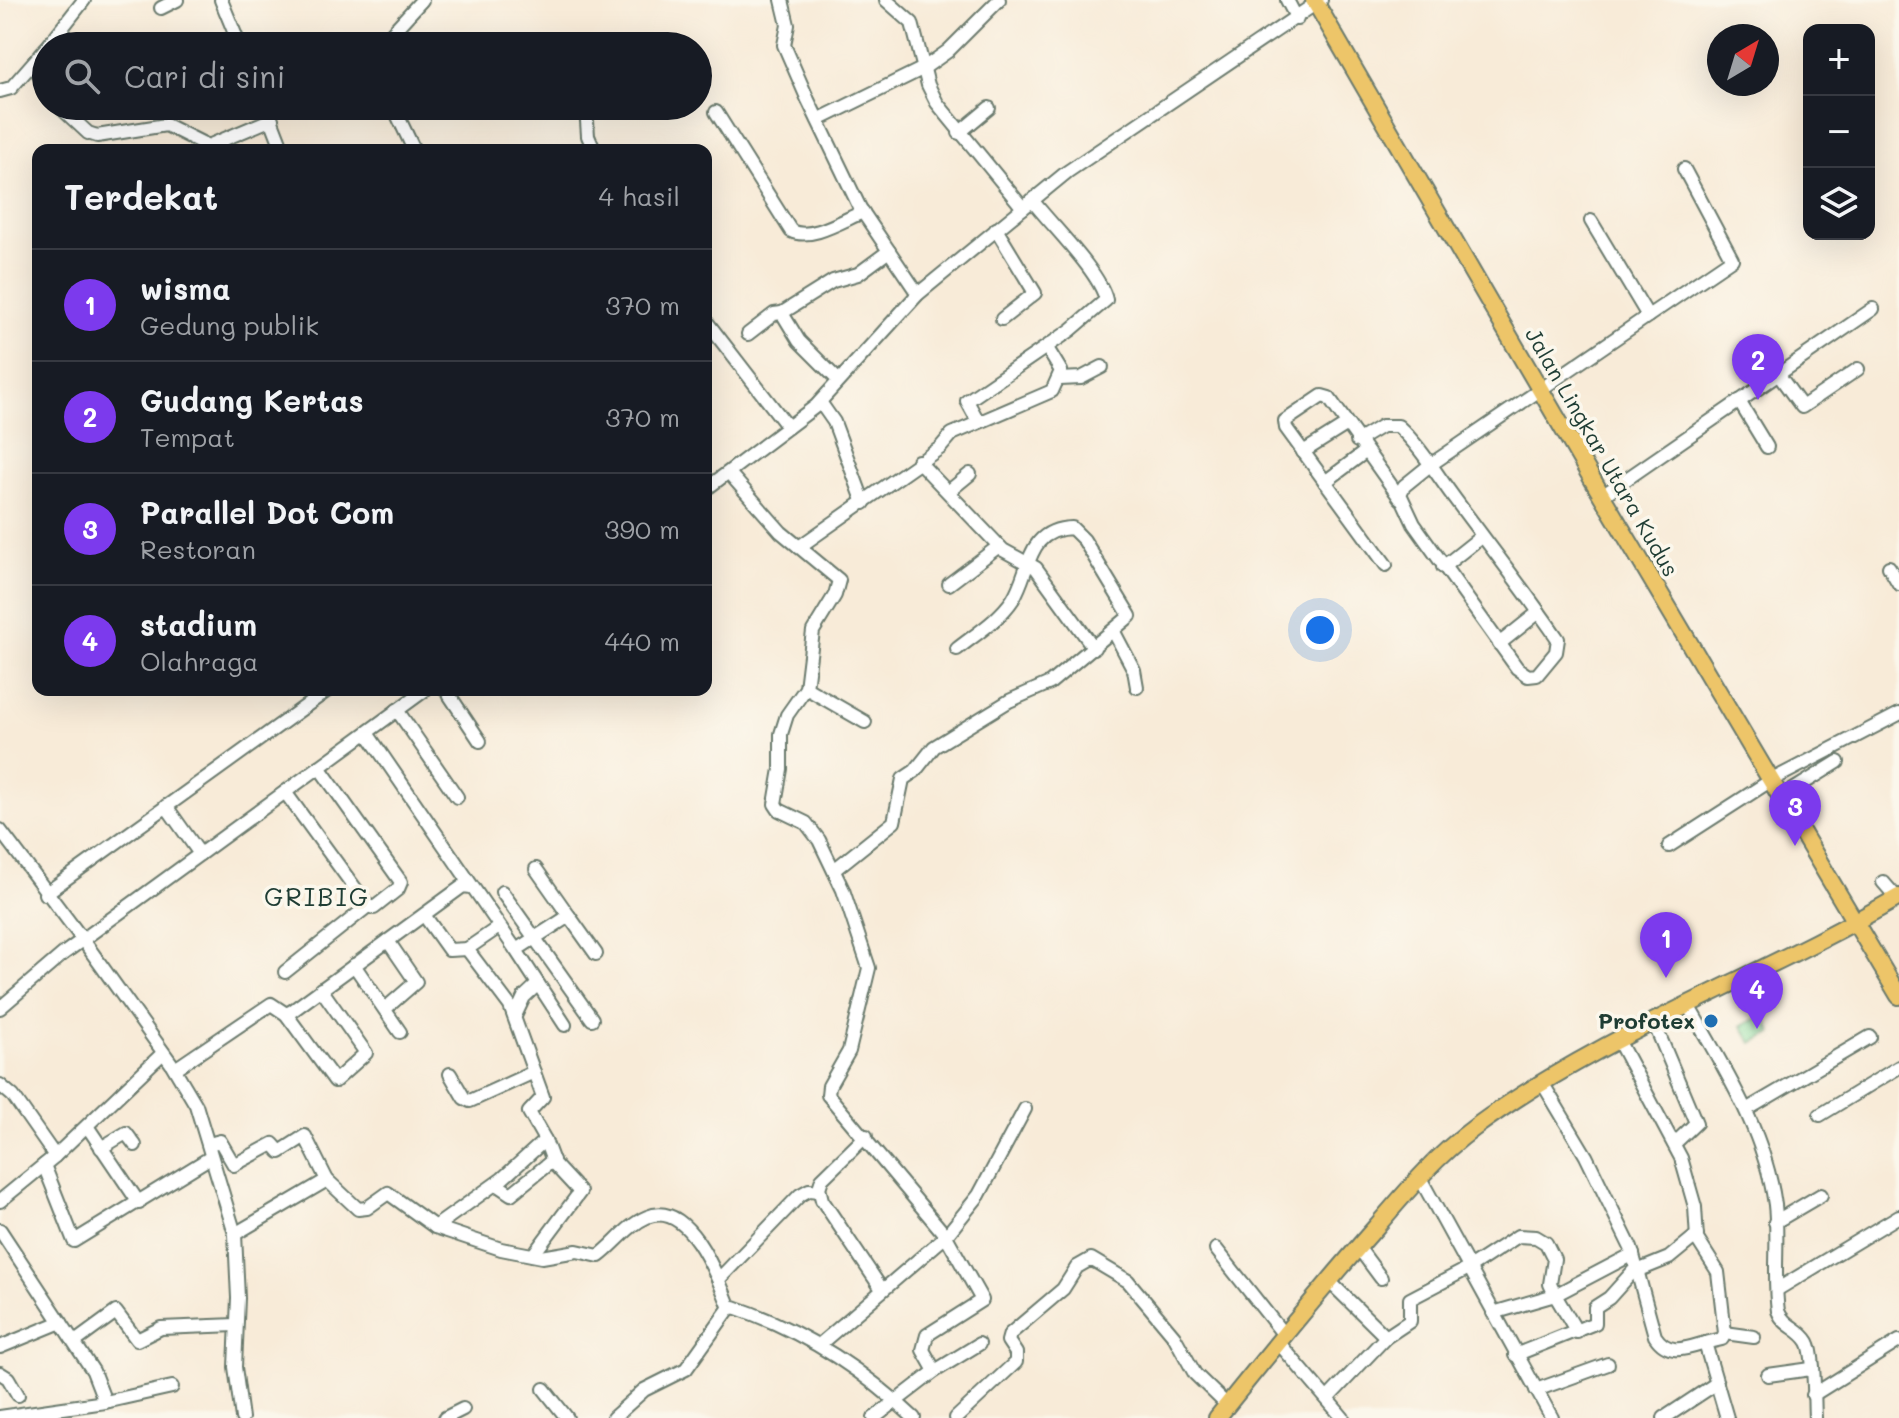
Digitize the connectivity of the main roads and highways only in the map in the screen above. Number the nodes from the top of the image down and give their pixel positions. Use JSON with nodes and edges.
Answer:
{"nodes":[{"id":1,"x":1317,"y":1,"type":"edge"},
{"id":2,"x":1898,"y":898,"type":"edge"},
{"id":3,"x":1854,"y":925,"type":"junction"},
{"id":4,"x":1899,"y":996,"type":"edge"},
{"id":5,"x":1222,"y":1412,"type":"edge"}],
"edges":[{"from":1,"to":3,"type":"main road","name":"Jalan Lingkar Utara Kudus"},
{"from":2,"to":3,"type":"main road"},
{"from":3,"to":4,"type":"main road","name":"Jalan Lingkar Utara Kudus"},
{"from":3,"to":5,"type":"main road"}]}
